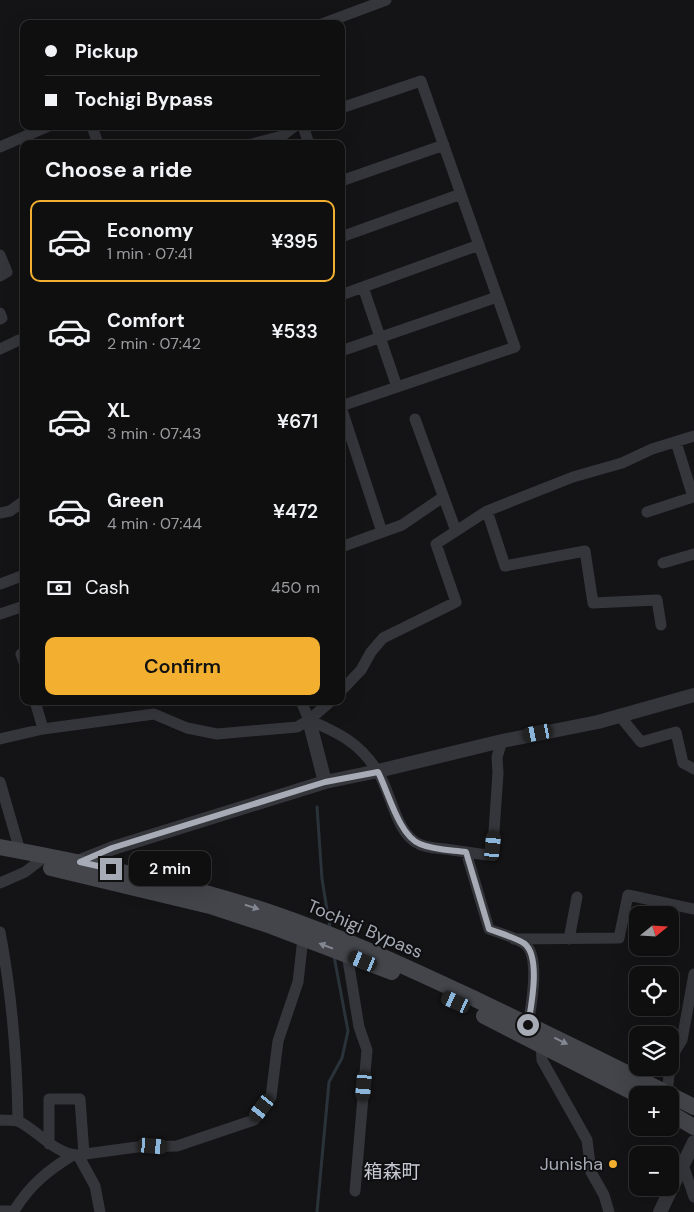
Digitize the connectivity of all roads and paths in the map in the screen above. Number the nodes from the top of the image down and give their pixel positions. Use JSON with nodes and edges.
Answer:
{"nodes":[{"id":1,"x":386,"y":0,"type":"edge"},
{"id":2,"x":333,"y":20,"type":"edge"},
{"id":3,"x":345,"y":107,"type":"edge"},
{"id":4,"x":40,"y":130,"type":"edge"},
{"id":5,"x":290,"y":130,"type":"edge"},
{"id":6,"x":267,"y":140,"type":"edge"},
{"id":7,"x":444,"y":145,"type":"junction"},
{"id":8,"x":0,"y":147,"type":"edge"},
{"id":9,"x":345,"y":180,"type":"edge"},
{"id":10,"x":461,"y":194,"type":"junction"},
{"id":11,"x":345,"y":236,"type":"edge"},
{"id":12,"x":479,"y":245,"type":"junction"},
{"id":13,"x":0,"y":255,"type":"edge"},
{"id":14,"x":0,"y":276,"type":"edge"},
{"id":15,"x":363,"y":287,"type":"junction"},
{"id":16,"x":345,"y":294,"type":"edge"},
{"id":17,"x":497,"y":297,"type":"junction"},
{"id":18,"x":0,"y":313,"type":"edge"},
{"id":19,"x":0,"y":319,"type":"edge"},
{"id":20,"x":380,"y":338,"type":"junction"},
{"id":21,"x":19,"y":340,"type":"dead end"},
{"id":22,"x":0,"y":349,"type":"edge"},
{"id":23,"x":345,"y":350,"type":"edge"},
{"id":24,"x":397,"y":387,"type":"junction"},
{"id":25,"x":345,"y":405,"type":"edge"},
{"id":26,"x":345,"y":418,"type":"edge"},
{"id":27,"x":415,"y":419,"type":"dead end"},
{"id":28,"x":694,"y":436,"type":"edge"},
{"id":29,"x":676,"y":442,"type":"junction"},
{"id":30,"x":443,"y":497,"type":"junction"},
{"id":31,"x":20,"y":504,"type":"edge"},
{"id":32,"x":487,"y":511,"type":"junction"},
{"id":33,"x":647,"y":512,"type":"dead end"},
{"id":34,"x":0,"y":513,"type":"edge"},
{"id":35,"x":456,"y":531,"type":"junction"},
{"id":36,"x":382,"y":532,"type":"junction"},
{"id":37,"x":345,"y":546,"type":"edge"},
{"id":38,"x":694,"y":554,"type":"edge"},
{"id":39,"x":663,"y":563,"type":"dead end"},
{"id":40,"x":20,"y":576,"type":"edge"},
{"id":41,"x":0,"y":584,"type":"edge"},
{"id":42,"x":20,"y":607,"type":"edge"},
{"id":43,"x":0,"y":614,"type":"edge"},
{"id":44,"x":661,"y":625,"type":"dead end"},
{"id":45,"x":345,"y":685,"type":"edge"},
{"id":46,"x":694,"y":695,"type":"edge"},
{"id":47,"x":36,"y":705,"type":"edge"},
{"id":48,"x":303,"y":705,"type":"edge"},
{"id":49,"x":326,"y":705,"type":"edge"},
{"id":50,"x":619,"y":716,"type":"junction"},
{"id":51,"x":309,"y":720,"type":"junction"},
{"id":52,"x":43,"y":729,"type":"junction"},
{"id":53,"x":0,"y":739,"type":"edge"},
{"id":54,"x":502,"y":741,"type":"junction"},
{"id":55,"x":694,"y":769,"type":"edge"},
{"id":56,"x":378,"y":772,"type":"junction"},
{"id":57,"x":0,"y":782,"type":"edge"},
{"id":58,"x":325,"y":782,"type":"junction"},
{"id":59,"x":0,"y":847,"type":"edge"},
{"id":60,"x":20,"y":851,"type":"junction"},
{"id":61,"x":466,"y":852,"type":"junction"},
{"id":62,"x":0,"y":858,"type":"edge"},
{"id":63,"x":40,"y":860,"type":"junction"},
{"id":64,"x":80,"y":862,"type":"junction"},
{"id":65,"x":58,"y":869,"type":"junction"},
{"id":66,"x":0,"y":883,"type":"edge"},
{"id":67,"x":578,"y":897,"type":"dead end"},
{"id":68,"x":694,"y":909,"type":"edge"},
{"id":69,"x":0,"y":932,"type":"edge"},
{"id":70,"x":303,"y":938,"type":"junction"},
{"id":71,"x":514,"y":939,"type":"junction"},
{"id":72,"x":569,"y":939,"type":"junction"},
{"id":73,"x":347,"y":954,"type":"junction"},
{"id":74,"x":694,"y":974,"type":"edge"},
{"id":75,"x":528,"y":1025,"type":"junction"},
{"id":76,"x":694,"y":1031,"type":"edge"},
{"id":77,"x":682,"y":1040,"type":"junction"},
{"id":78,"x":541,"y":1045,"type":"junction"},
{"id":79,"x":653,"y":1086,"type":"edge"},
{"id":80,"x":668,"y":1086,"type":"edge"},
{"id":81,"x":629,"y":1090,"type":"edge"},
{"id":82,"x":679,"y":1099,"type":"edge"},
{"id":83,"x":694,"y":1107,"type":"edge"},
{"id":84,"x":679,"y":1118,"type":"edge"},
{"id":85,"x":0,"y":1120,"type":"edge"},
{"id":86,"x":18,"y":1121,"type":"junction"},
{"id":87,"x":694,"y":1127,"type":"edge"},
{"id":88,"x":694,"y":1142,"type":"edge"},
{"id":89,"x":50,"y":1144,"type":"junction"},
{"id":90,"x":78,"y":1155,"type":"junction"},
{"id":91,"x":683,"y":1165,"type":"junction"},
{"id":92,"x":354,"y":1192,"type":"dead end"},
{"id":93,"x":694,"y":1197,"type":"edge"},
{"id":94,"x":0,"y":1211,"type":"edge"},
{"id":95,"x":100,"y":1212,"type":"edge"},
{"id":96,"x":609,"y":1212,"type":"edge"},
{"id":97,"x":660,"y":1212,"type":"edge"}],
"edges":[{"from":1,"to":2,"type":"street"},
{"from":3,"to":7,"type":"street"},
{"from":4,"to":8,"type":"street"},
{"from":5,"to":6,"type":"street"},
{"from":7,"to":9,"type":"street"},
{"from":7,"to":10,"type":"street"},
{"from":10,"to":11,"type":"street"},
{"from":10,"to":12,"type":"street"},
{"from":12,"to":15,"type":"street"},
{"from":12,"to":17,"type":"street"},
{"from":13,"to":14,"type":"street"},
{"from":15,"to":16,"type":"street"},
{"from":15,"to":20,"type":"street"},
{"from":17,"to":20,"type":"street"},
{"from":17,"to":24,"type":"street"},
{"from":18,"to":19,"type":"street"},
{"from":20,"to":23,"type":"street"},
{"from":20,"to":24,"type":"street"},
{"from":21,"to":22,"type":"street"},
{"from":24,"to":25,"type":"street"},
{"from":26,"to":36,"type":"street"},
{"from":27,"to":30,"type":"street"},
{"from":28,"to":29,"type":"street"},
{"from":29,"to":32,"type":"street"},
{"from":29,"to":33,"type":"street"},
{"from":30,"to":35,"type":"street"},
{"from":30,"to":36,"type":"street"},
{"from":31,"to":34,"type":"street"},
{"from":32,"to":35,"type":"street"},
{"from":32,"to":44,"type":"street"},
{"from":35,"to":45,"type":"street"},
{"from":36,"to":37,"type":"street"},
{"from":38,"to":39,"type":"street"},
{"from":40,"to":41,"type":"street"},
{"from":42,"to":43,"type":"street"},
{"from":46,"to":50,"type":"street"},
{"from":47,"to":52,"type":"street"},
{"from":48,"to":51,"type":"street"},
{"from":49,"to":51,"type":"street"},
{"from":50,"to":54,"type":"street"},
{"from":50,"to":55,"type":"street"},
{"from":51,"to":52,"type":"street"},
{"from":51,"to":56,"type":"street"},
{"from":51,"to":58,"type":"street"},
{"from":52,"to":53,"type":"street"},
{"from":54,"to":56,"type":"street"},
{"from":54,"to":61,"type":"street"},
{"from":56,"to":58,"type":"street"},
{"from":56,"to":61,"type":"street"},
{"from":57,"to":60,"type":"street"},
{"from":58,"to":64,"type":"street"},
{"from":59,"to":60,"type":"main road","name":"Tochigi Bypass"},
{"from":60,"to":63,"type":"main road","name":"Tochigi Bypass"},
{"from":61,"to":71,"type":"street"},
{"from":62,"to":63,"type":"main road","name":"Tochigi Bypass"},
{"from":63,"to":64,"type":"main road","name":"Tochigi Bypass"},
{"from":63,"to":65,"type":"main road","name":"Tochigi Bypass"},
{"from":63,"to":66,"type":"street"},
{"from":64,"to":65,"type":"street"},
{"from":64,"to":75,"type":"main road","name":"Tochigi Bypass","one_way":true},
{"from":65,"to":70,"type":"main road","name":"Tochigi Bypass"},
{"from":67,"to":72,"type":"street"},
{"from":68,"to":72,"type":"street"},
{"from":69,"to":86,"type":"street"},
{"from":73,"to":70,"type":"main road","name":"Tochigi Bypass","one_way":true},
{"from":70,"to":90,"type":"street"},
{"from":71,"to":72,"type":"street"},
{"from":71,"to":75,"type":"street"},
{"from":73,"to":78,"type":"main road","name":"Tochigi Bypass"},
{"from":73,"to":92,"type":"street"},
{"from":74,"to":77,"type":"street"},
{"from":75,"to":79,"type":"main road","name":"Tochigi Bypass","one_way":true},
{"from":76,"to":77,"type":"street"},
{"from":77,"to":80,"type":"street"},
{"from":78,"to":81,"type":"main road","name":"Tochigi Bypass"},
{"from":78,"to":96,"type":"street"},
{"from":82,"to":83,"type":"main road","name":"Tochigi Bypass"},
{"from":84,"to":87,"type":"main road"},
{"from":85,"to":86,"type":"street"},
{"from":86,"to":89,"type":"street"},
{"from":88,"to":91,"type":"street"},
{"from":89,"to":90,"type":"street"},
{"from":89,"to":90,"type":"street"},
{"from":90,"to":94,"type":"street"},
{"from":90,"to":95,"type":"street"},
{"from":91,"to":93,"type":"street"},
{"from":91,"to":97,"type":"street"}]}
